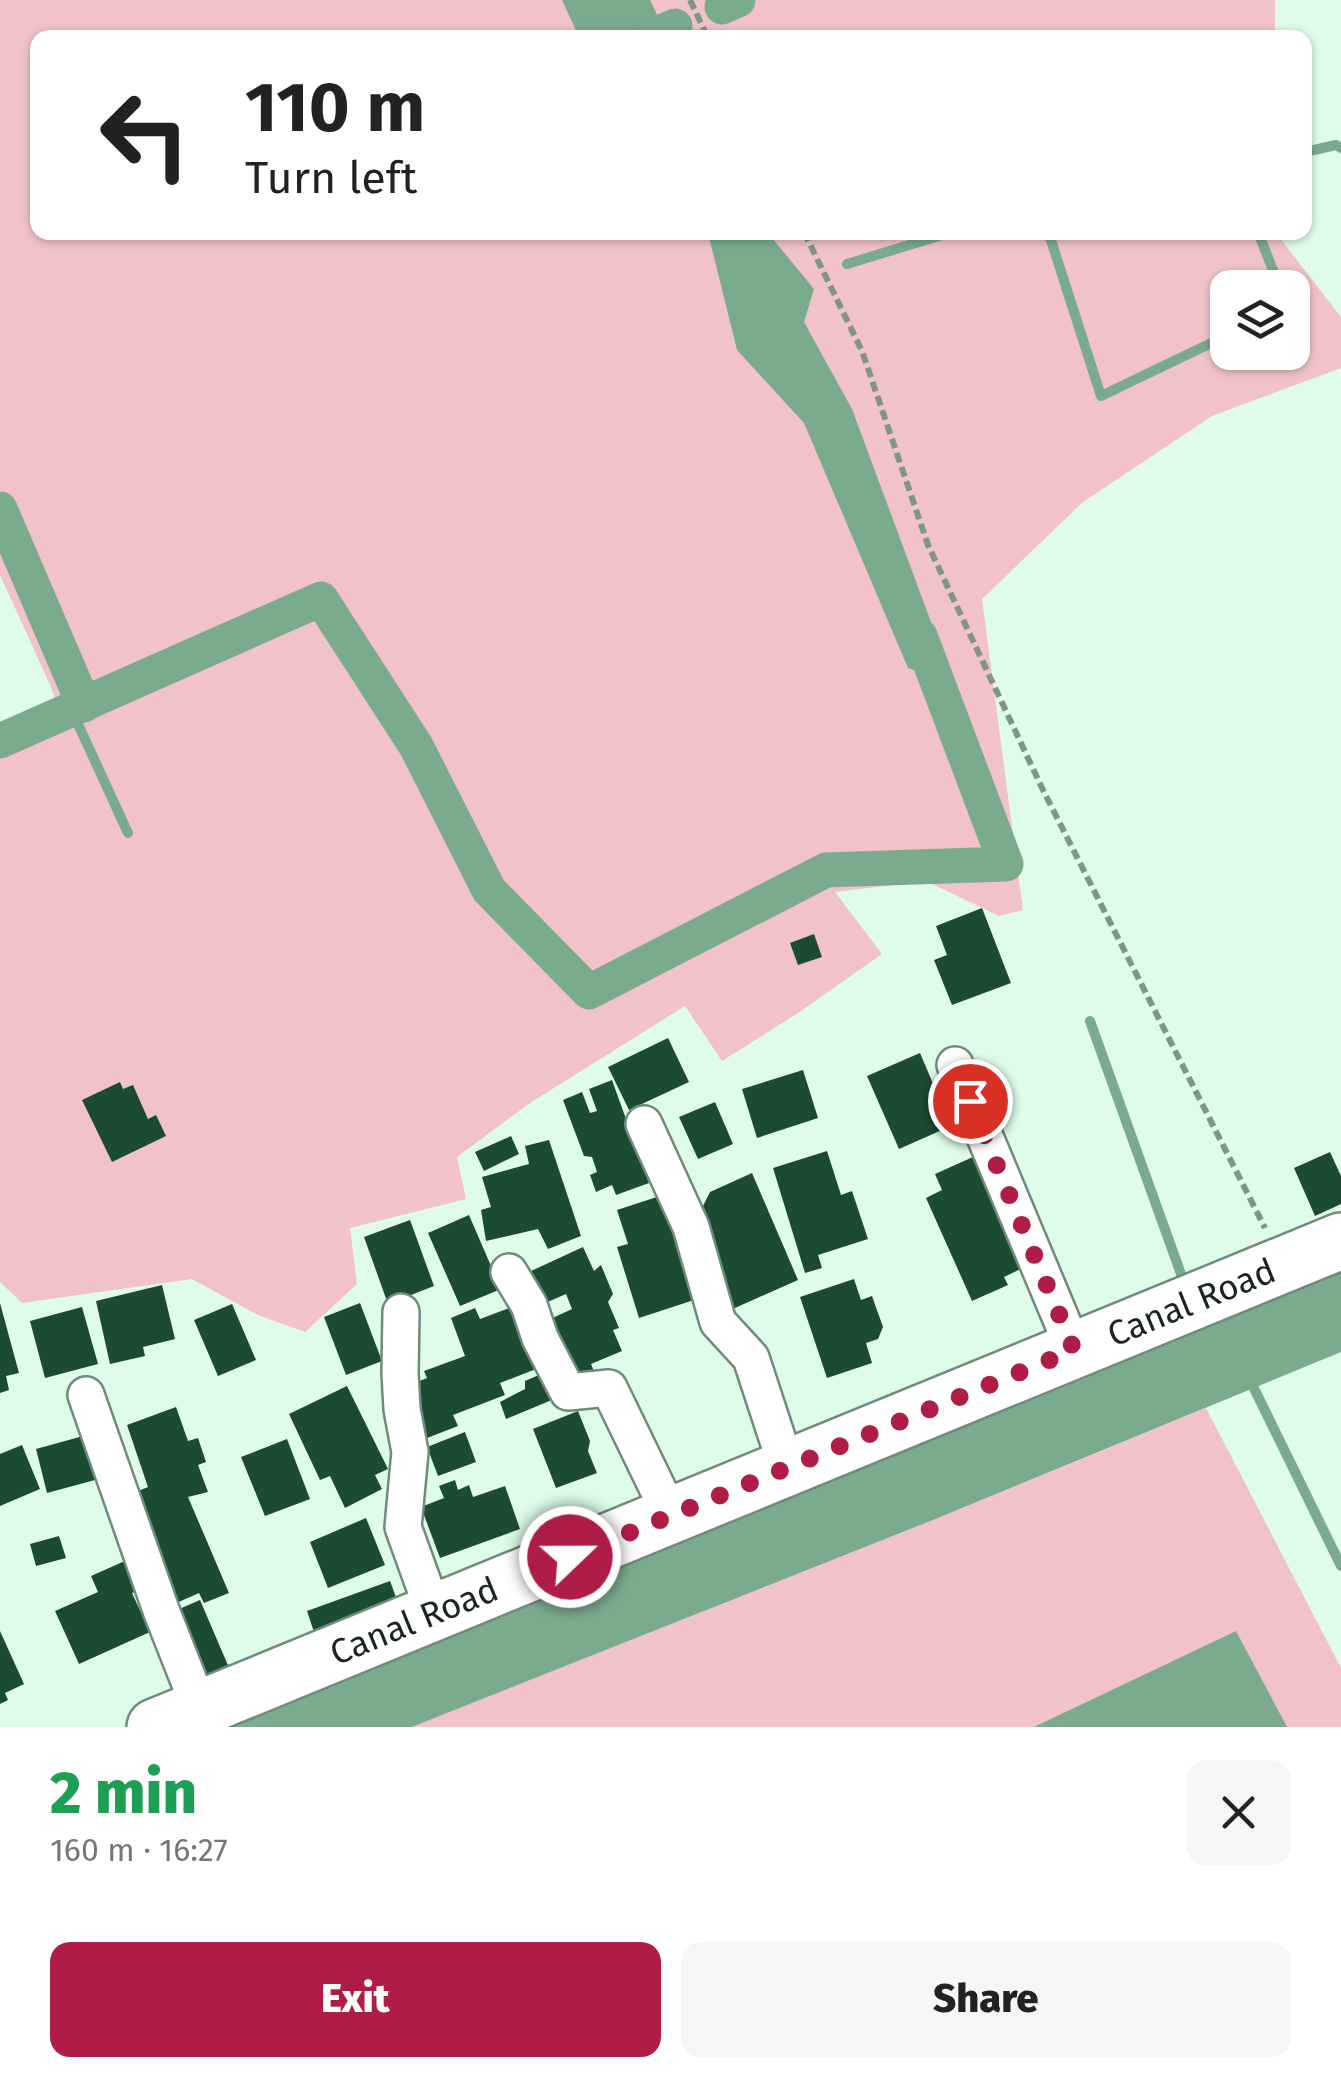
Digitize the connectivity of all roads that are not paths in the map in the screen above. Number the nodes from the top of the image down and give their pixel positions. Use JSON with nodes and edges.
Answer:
{"nodes":[{"id":1,"x":954,"y":1066,"type":"dead end"},
{"id":2,"x":644,"y":1124,"type":"dead end"},
{"id":3,"x":1341,"y":1242,"type":"edge"},
{"id":4,"x":509,"y":1272,"type":"dead end"},
{"id":5,"x":401,"y":1312,"type":"dead end"},
{"id":6,"x":1074,"y":1350,"type":"junction"},
{"id":7,"x":86,"y":1395,"type":"dead end"},
{"id":8,"x":787,"y":1468,"type":"junction"},
{"id":9,"x":672,"y":1516,"type":"junction"},
{"id":10,"x":434,"y":1612,"type":"junction"},
{"id":11,"x":178,"y":1718,"type":"edge"}],
"edges":[{"from":1,"to":6,"type":"street"},
{"from":2,"to":8,"type":"street"},
{"from":3,"to":6,"type":"main road","name":"Canal Road"},
{"from":4,"to":9,"type":"street"},
{"from":5,"to":10,"type":"street"},
{"from":6,"to":8,"type":"main road","name":"Canal Road"},
{"from":7,"to":11,"type":"street"},
{"from":8,"to":9,"type":"main road","name":"Canal Road"},
{"from":9,"to":10,"type":"main road","name":"Canal Road"},
{"from":10,"to":11,"type":"main road","name":"Canal Road"}]}
